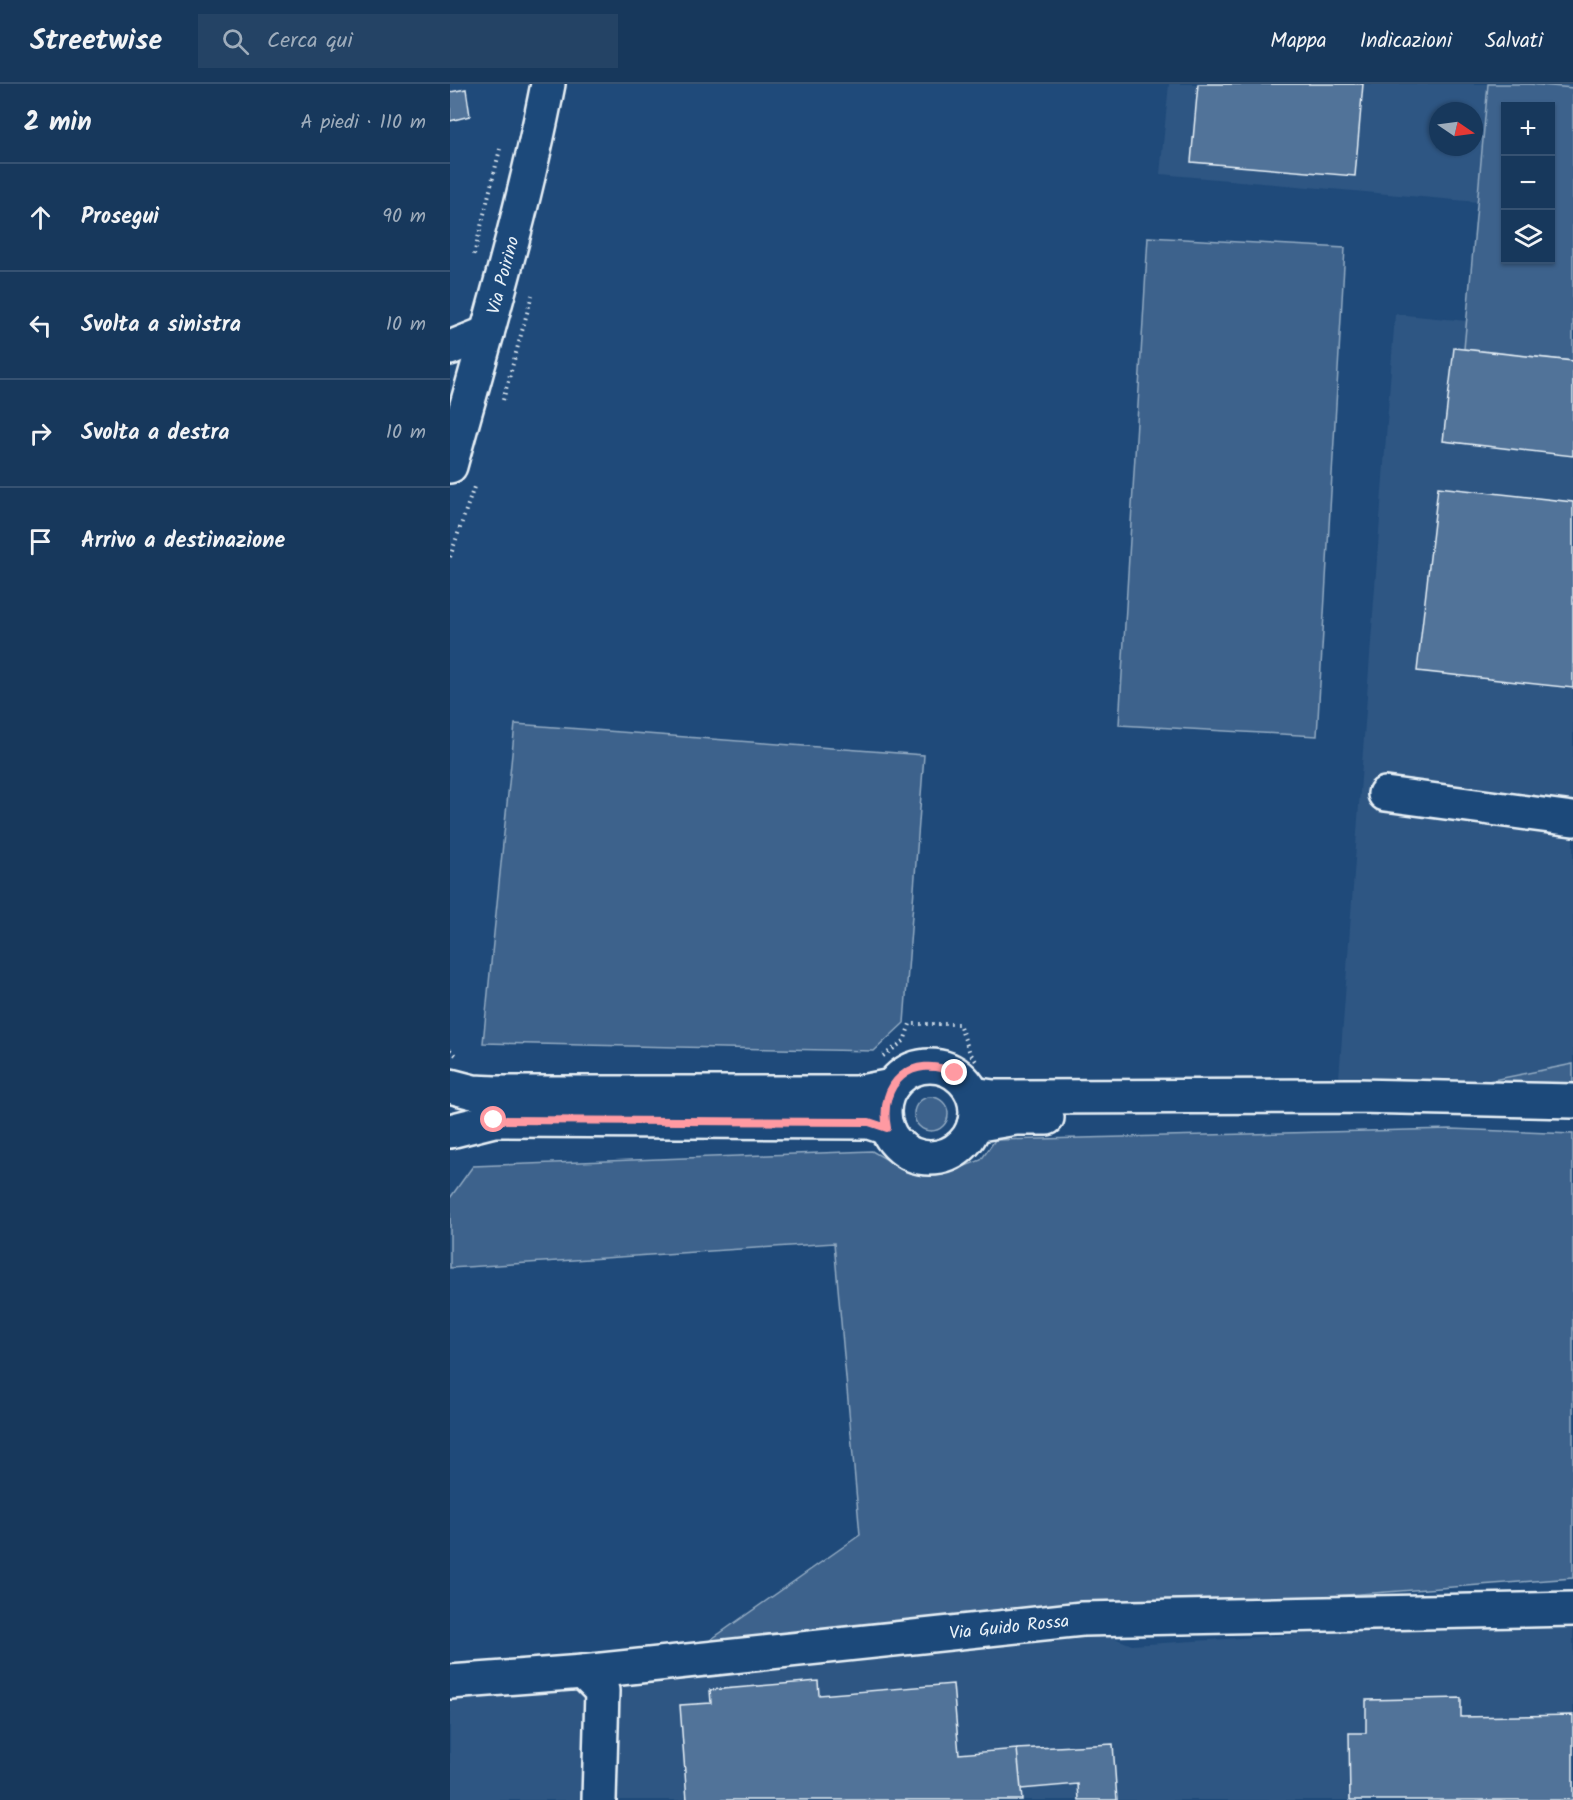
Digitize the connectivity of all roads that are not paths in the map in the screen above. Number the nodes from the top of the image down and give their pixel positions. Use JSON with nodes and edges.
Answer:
{"nodes":[{"id":1,"x":548,"y":84,"type":"edge"},
{"id":2,"x":487,"y":333,"type":"junction"},
{"id":3,"x":450,"y":348,"type":"edge"},
{"id":4,"x":450,"y":466,"type":"edge"},
{"id":5,"x":1385,"y":794,"type":"dead end"},
{"id":6,"x":1573,"y":819,"type":"edge"},
{"id":7,"x":450,"y":1086,"type":"edge"},
{"id":8,"x":892,"y":1086,"type":"junction"},
{"id":9,"x":1573,"y":1101,"type":"edge"},
{"id":10,"x":974,"y":1109,"type":"junction"},
{"id":11,"x":1573,"y":1121,"type":"edge"},
{"id":12,"x":887,"y":1128,"type":"junction"},
{"id":13,"x":450,"y":1131,"type":"edge"},
{"id":14,"x":1573,"y":1609,"type":"edge"},
{"id":15,"x":583,"y":1672,"type":"junction"},
{"id":16,"x":450,"y":1682,"type":"edge"},
{"id":17,"x":599,"y":1800,"type":"edge"}],
"edges":[{"from":1,"to":2,"type":"street","name":"Via Poirino"},
{"from":2,"to":3,"type":"street"},
{"from":2,"to":4,"type":"street","name":"Via Poirino"},
{"from":5,"to":6,"type":"street"},
{"from":7,"to":8,"type":"street"},
{"from":8,"to":10,"type":"street"},
{"from":8,"to":12,"type":"street"},
{"from":9,"to":10,"type":"street"},
{"from":10,"to":11,"type":"street"},
{"from":10,"to":12,"type":"street"},
{"from":12,"to":13,"type":"street"},
{"from":14,"to":15,"type":"street","name":"Via Guido Rossa"},
{"from":15,"to":16,"type":"street","name":"Via Guido Rossa"},
{"from":15,"to":17,"type":"street"}]}
